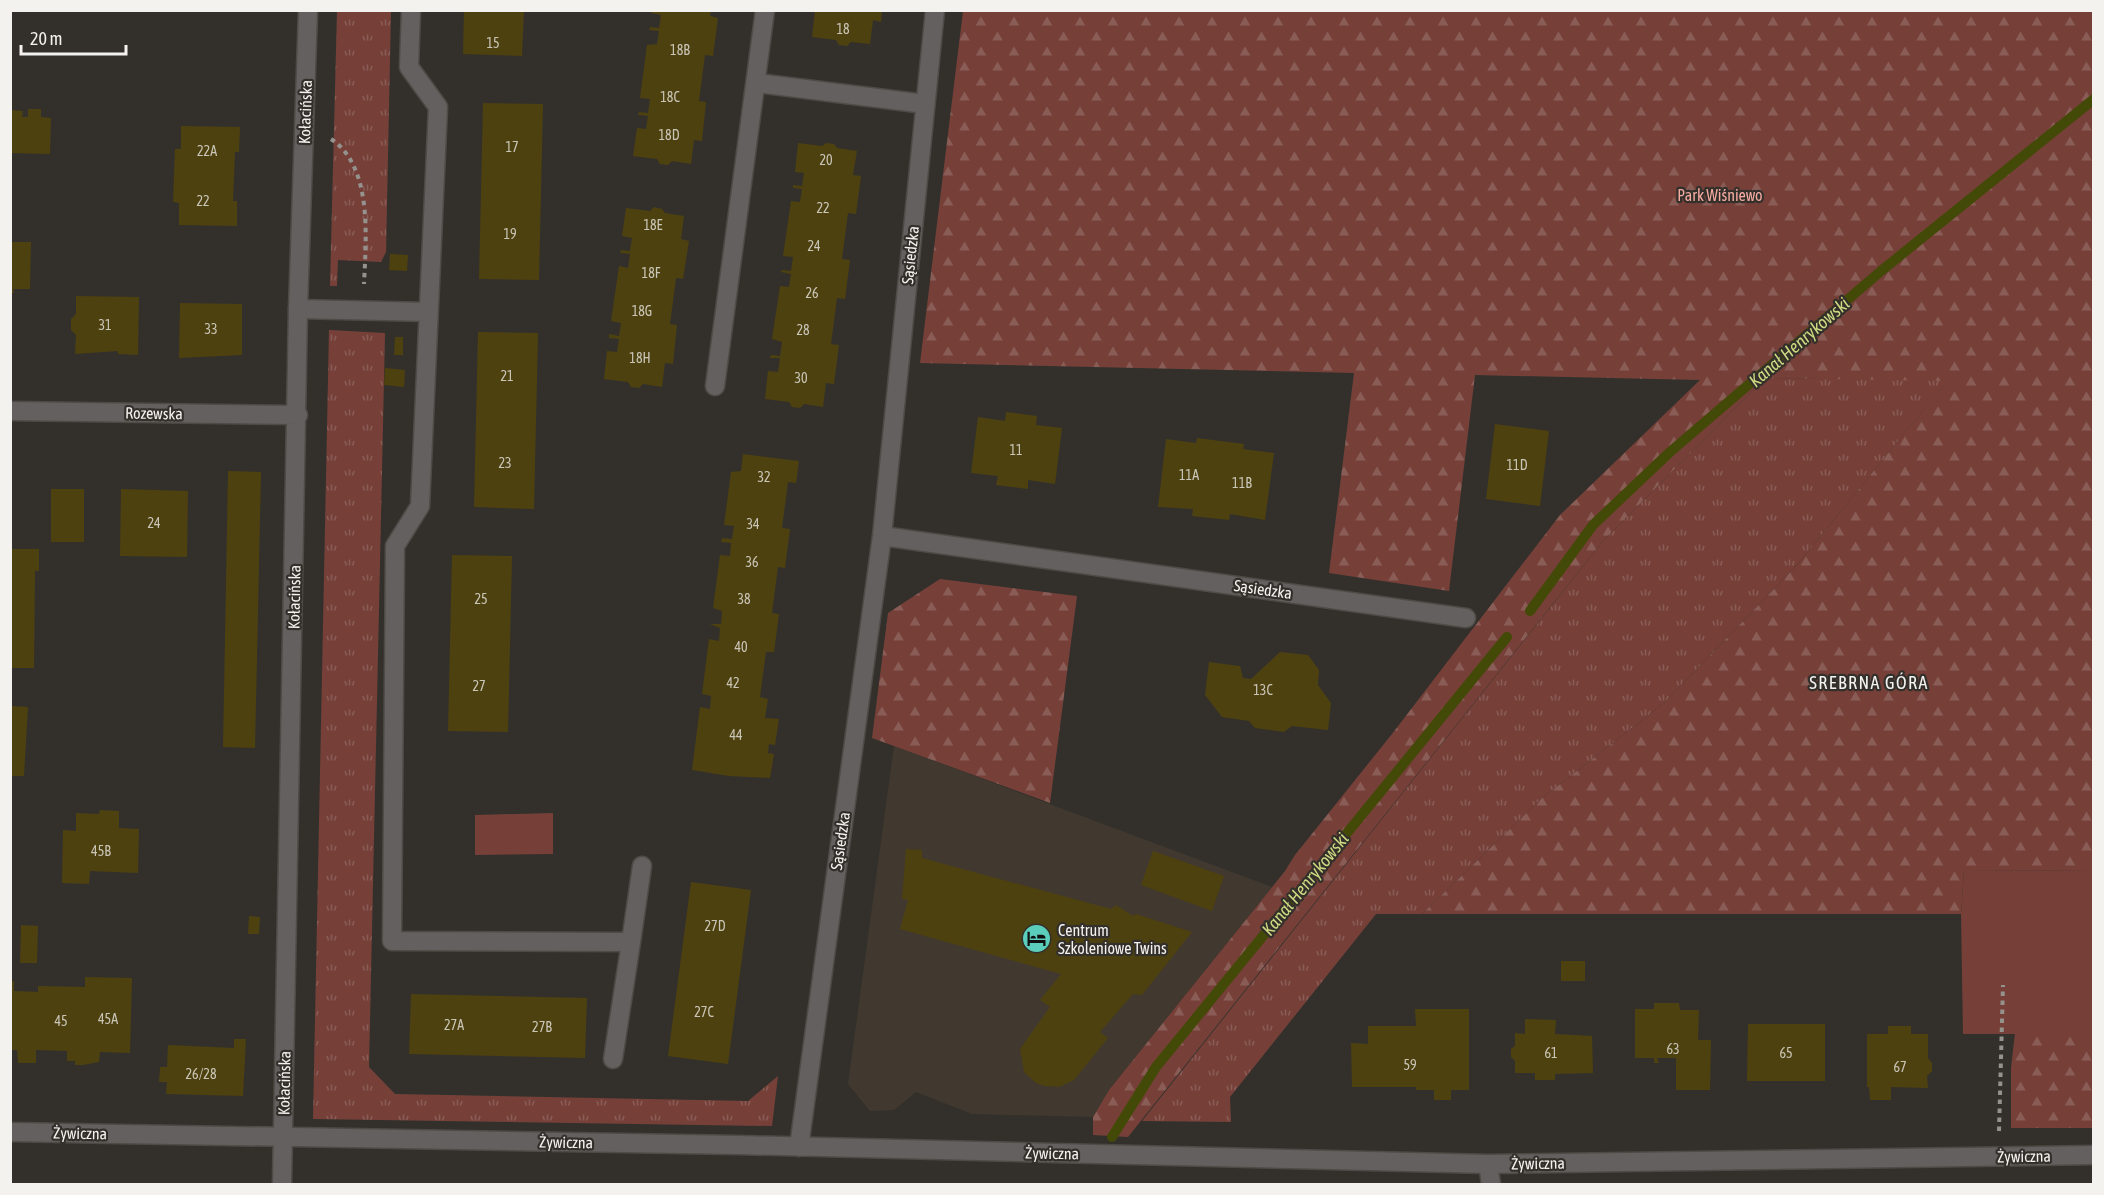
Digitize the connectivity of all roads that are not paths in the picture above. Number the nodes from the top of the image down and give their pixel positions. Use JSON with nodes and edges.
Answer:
{"nodes":[{"id":1,"x":308,"y":10,"type":"edge"},
{"id":2,"x":411,"y":10,"type":"edge"},
{"id":3,"x":765,"y":10,"type":"edge"},
{"id":4,"x":935,"y":10,"type":"edge"},
{"id":5,"x":757,"y":83,"type":"junction"},
{"id":6,"x":925,"y":104,"type":"junction"},
{"id":7,"x":298,"y":309,"type":"junction"},
{"id":8,"x":428,"y":312,"type":"junction"},
{"id":9,"x":715,"y":386,"type":"dead end"},
{"id":10,"x":10,"y":411,"type":"edge"},
{"id":11,"x":298,"y":415,"type":"junction"},
{"id":12,"x":882,"y":536,"type":"junction"},
{"id":13,"x":1466,"y":618,"type":"dead end"},
{"id":14,"x":642,"y":866,"type":"dead end"},
{"id":15,"x":631,"y":942,"type":"junction"},
{"id":16,"x":613,"y":1059,"type":"dead end"},
{"id":17,"x":10,"y":1132,"type":"edge"},
{"id":18,"x":283,"y":1136,"type":"junction"},
{"id":19,"x":799,"y":1147,"type":"junction"},
{"id":20,"x":2094,"y":1155,"type":"edge"},
{"id":21,"x":1488,"y":1164,"type":"junction"},
{"id":22,"x":282,"y":1185,"type":"edge"},
{"id":23,"x":1491,"y":1185,"type":"edge"}],
"edges":[{"from":1,"to":7,"type":"street","name":"Kołacińska"},
{"from":2,"to":8,"type":"street"},
{"from":3,"to":5,"type":"street"},
{"from":4,"to":6,"type":"street","name":"Sąsiedzka"},
{"from":5,"to":6,"type":"street"},
{"from":5,"to":9,"type":"street"},
{"from":6,"to":12,"type":"street","name":"Sąsiedzka"},
{"from":7,"to":8,"type":"street"},
{"from":7,"to":11,"type":"street","name":"Kołacińska"},
{"from":8,"to":15,"type":"street"},
{"from":10,"to":11,"type":"street","name":"Rozewska"},
{"from":11,"to":18,"type":"street","name":"Kołacińska"},
{"from":12,"to":13,"type":"street","name":"Sąsiedzka"},
{"from":12,"to":19,"type":"street","name":"Sąsiedzka"},
{"from":14,"to":15,"type":"street"},
{"from":15,"to":16,"type":"street"},
{"from":17,"to":18,"type":"street","name":"Żywiczna"},
{"from":18,"to":19,"type":"street","name":"Żywiczna"},
{"from":18,"to":22,"type":"street","name":"Kołacińska"},
{"from":19,"to":21,"type":"street","name":"Żywiczna"},
{"from":20,"to":21,"type":"street","name":"Żywiczna"},
{"from":21,"to":23,"type":"street"}]}
